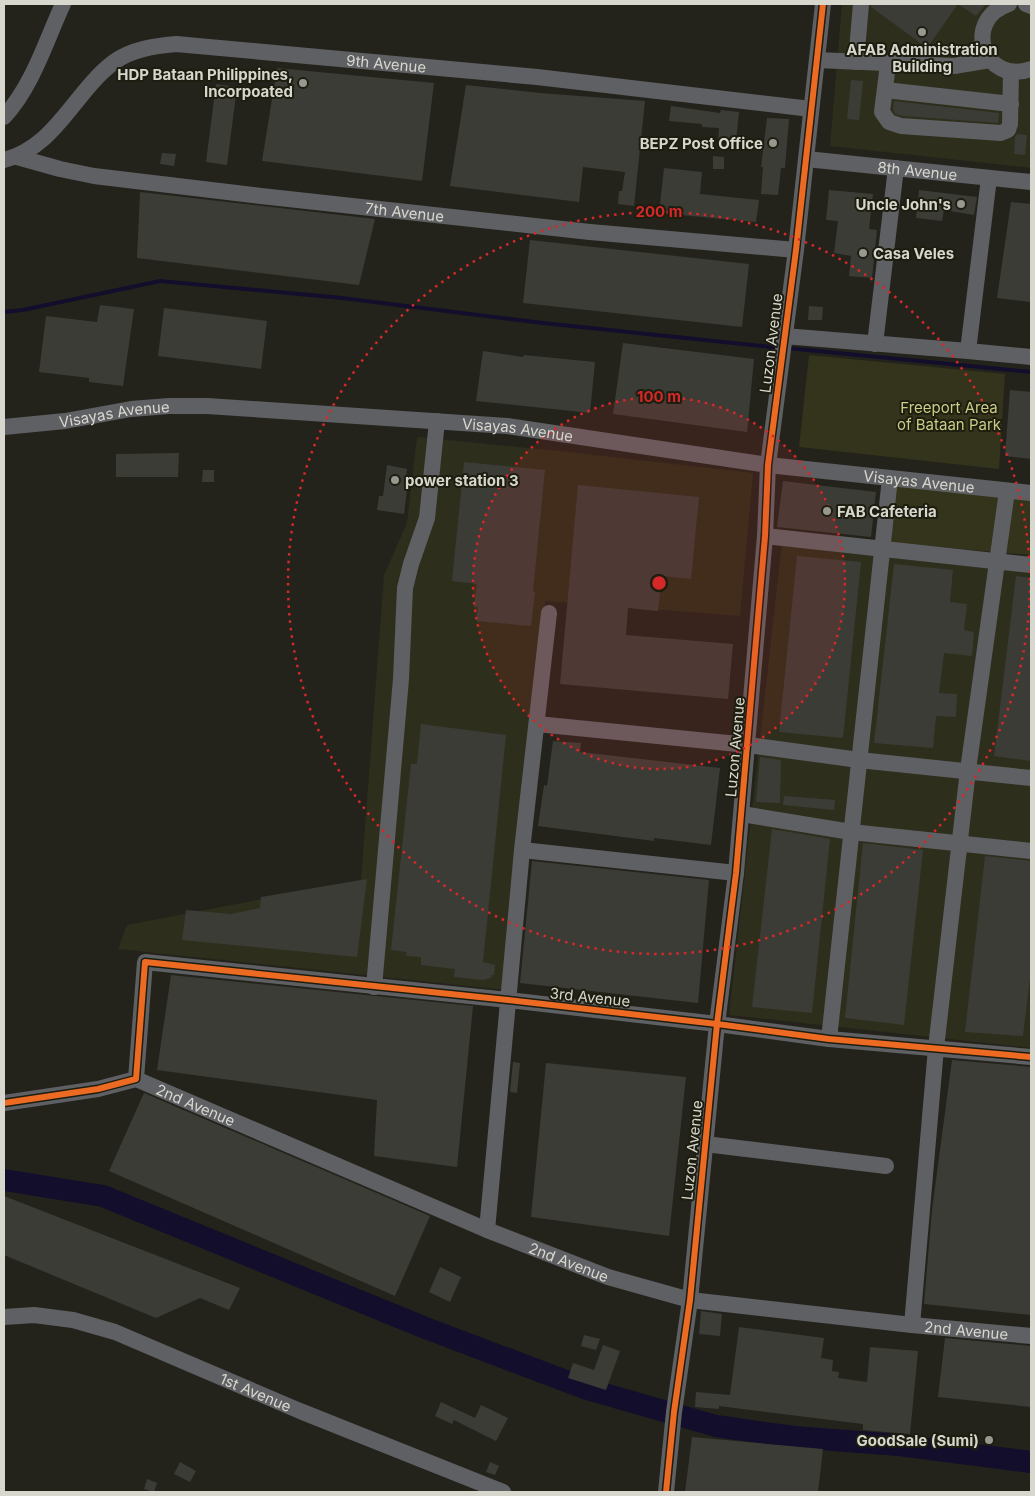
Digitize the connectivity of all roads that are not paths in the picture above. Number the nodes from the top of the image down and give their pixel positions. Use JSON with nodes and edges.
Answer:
{"nodes":[{"id":1,"x":63,"y":4,"type":"edge"},
{"id":2,"x":823,"y":4,"type":"edge"},
{"id":3,"x":862,"y":4,"type":"edge"},
{"id":4,"x":1009,"y":4,"type":"edge"},
{"id":5,"x":1026,"y":4,"type":"edge"},
{"id":6,"x":1031,"y":6,"type":"edge"},
{"id":7,"x":817,"y":60,"type":"junction"},
{"id":8,"x":990,"y":60,"type":"junction"},
{"id":9,"x":856,"y":62,"type":"junction"},
{"id":10,"x":888,"y":64,"type":"junction"},
{"id":11,"x":1031,"y":69,"type":"edge"},
{"id":12,"x":1011,"y":72,"type":"junction"},
{"id":13,"x":885,"y":90,"type":"junction"},
{"id":14,"x":1011,"y":104,"type":"junction"},
{"id":15,"x":811,"y":109,"type":"junction"},
{"id":16,"x":4,"y":117,"type":"edge"},
{"id":17,"x":806,"y":158,"type":"junction"},
{"id":18,"x":10,"y":159,"type":"edge"},
{"id":19,"x":896,"y":168,"type":"junction"},
{"id":20,"x":989,"y":178,"type":"junction"},
{"id":21,"x":1031,"y":182,"type":"edge"},
{"id":22,"x":796,"y":250,"type":"junction"},
{"id":23,"x":784,"y":339,"type":"junction"},
{"id":24,"x":875,"y":344,"type":"junction"},
{"id":25,"x":968,"y":351,"type":"junction"},
{"id":26,"x":1031,"y":357,"type":"edge"},
{"id":27,"x":437,"y":421,"type":"junction"},
{"id":28,"x":4,"y":427,"type":"edge"},
{"id":29,"x":768,"y":464,"type":"junction"},
{"id":30,"x":890,"y":478,"type":"junction"},
{"id":31,"x":1007,"y":491,"type":"junction"},
{"id":32,"x":1031,"y":493,"type":"edge"},
{"id":33,"x":765,"y":536,"type":"junction"},
{"id":34,"x":882,"y":550,"type":"junction"},
{"id":35,"x":997,"y":562,"type":"junction"},
{"id":36,"x":1031,"y":565,"type":"edge"},
{"id":37,"x":549,"y":613,"type":"dead end"},
{"id":38,"x":537,"y":724,"type":"junction"},
{"id":39,"x":748,"y":745,"type":"junction"},
{"id":40,"x":859,"y":760,"type":"junction"},
{"id":41,"x":968,"y":770,"type":"junction"},
{"id":42,"x":1031,"y":778,"type":"edge"},
{"id":43,"x":742,"y":814,"type":"junction"},
{"id":44,"x":851,"y":832,"type":"junction"},
{"id":45,"x":960,"y":844,"type":"junction"},
{"id":46,"x":522,"y":850,"type":"junction"},
{"id":47,"x":1031,"y":851,"type":"edge"},
{"id":48,"x":736,"y":873,"type":"junction"},
{"id":49,"x":374,"y":987,"type":"junction"},
{"id":50,"x":508,"y":1000,"type":"junction"},
{"id":51,"x":717,"y":1024,"type":"junction"},
{"id":52,"x":829,"y":1039,"type":"junction"},
{"id":53,"x":936,"y":1048,"type":"junction"},
{"id":54,"x":1031,"y":1057,"type":"edge"},
{"id":55,"x":136,"y":1079,"type":"junction"},
{"id":56,"x":4,"y":1103,"type":"edge"},
{"id":57,"x":705,"y":1144,"type":"junction"},
{"id":58,"x":886,"y":1166,"type":"dead end"},
{"id":59,"x":487,"y":1230,"type":"junction"},
{"id":60,"x":690,"y":1300,"type":"junction"},
{"id":61,"x":4,"y":1317,"type":"edge"},
{"id":62,"x":912,"y":1325,"type":"junction"},
{"id":63,"x":1031,"y":1336,"type":"edge"},
{"id":64,"x":503,"y":1492,"type":"edge"},
{"id":65,"x":666,"y":1492,"type":"edge"}],
"edges":[{"from":1,"to":16,"type":"street"},
{"from":2,"to":7,"type":"street","name":"Luzon Avenue"},
{"from":3,"to":9,"type":"street"},
{"from":4,"to":8,"type":"street"},
{"from":5,"to":6,"type":"street"},
{"from":7,"to":9,"type":"street"},
{"from":7,"to":15,"type":"street","name":"Luzon Avenue"},
{"from":8,"to":10,"type":"street"},
{"from":8,"to":12,"type":"street"},
{"from":9,"to":10,"type":"street"},
{"from":10,"to":13,"type":"street"},
{"from":11,"to":12,"type":"street"},
{"from":12,"to":14,"type":"street"},
{"from":13,"to":14,"type":"street"},
{"from":13,"to":14,"type":"street"},
{"from":15,"to":17,"type":"street","name":"Luzon Avenue"},
{"from":15,"to":18,"type":"street","name":"9th Avenue"},
{"from":17,"to":19,"type":"street","name":"8th Avenue"},
{"from":17,"to":22,"type":"street","name":"Luzon Avenue"},
{"from":18,"to":22,"type":"street","name":"7th Avenue"},
{"from":19,"to":20,"type":"street","name":"8th Avenue"},
{"from":19,"to":24,"type":"street"},
{"from":20,"to":21,"type":"street","name":"8th Avenue"},
{"from":20,"to":25,"type":"street"},
{"from":22,"to":23,"type":"street","name":"Luzon Avenue"},
{"from":23,"to":24,"type":"street"},
{"from":23,"to":29,"type":"street","name":"Luzon Avenue"},
{"from":24,"to":25,"type":"street"},
{"from":25,"to":26,"type":"street"},
{"from":27,"to":28,"type":"street","name":"Visayas Avenue"},
{"from":27,"to":29,"type":"street","name":"Visayas Avenue"},
{"from":27,"to":49,"type":"street"},
{"from":29,"to":30,"type":"street","name":"Visayas Avenue"},
{"from":29,"to":33,"type":"street","name":"Luzon Avenue"},
{"from":30,"to":31,"type":"street","name":"Visayas Avenue"},
{"from":30,"to":34,"type":"street"},
{"from":31,"to":32,"type":"street","name":"Visayas Avenue"},
{"from":31,"to":35,"type":"street"},
{"from":33,"to":34,"type":"street"},
{"from":33,"to":39,"type":"street","name":"Luzon Avenue"},
{"from":34,"to":35,"type":"street"},
{"from":34,"to":40,"type":"street"},
{"from":35,"to":36,"type":"street"},
{"from":35,"to":41,"type":"street"},
{"from":37,"to":38,"type":"street"},
{"from":38,"to":39,"type":"street"},
{"from":38,"to":46,"type":"street"},
{"from":39,"to":40,"type":"street"},
{"from":39,"to":43,"type":"street","name":"Luzon Avenue"},
{"from":40,"to":41,"type":"street"},
{"from":40,"to":44,"type":"street"},
{"from":41,"to":42,"type":"street"},
{"from":41,"to":45,"type":"street"},
{"from":43,"to":44,"type":"street"},
{"from":43,"to":48,"type":"street","name":"Luzon Avenue"},
{"from":44,"to":45,"type":"street"},
{"from":44,"to":52,"type":"street"},
{"from":45,"to":47,"type":"street"},
{"from":45,"to":53,"type":"street"},
{"from":46,"to":48,"type":"street"},
{"from":46,"to":50,"type":"street"},
{"from":48,"to":51,"type":"street","name":"Luzon Avenue"},
{"from":49,"to":50,"type":"street","name":"3rd Avenue"},
{"from":49,"to":55,"type":"street","name":"3rd Avenue"},
{"from":50,"to":51,"type":"street","name":"3rd Avenue"},
{"from":50,"to":59,"type":"street"},
{"from":51,"to":52,"type":"street","name":"3rd Avenue"},
{"from":51,"to":57,"type":"street","name":"Luzon Avenue"},
{"from":52,"to":53,"type":"street","name":"3rd Avenue"},
{"from":53,"to":54,"type":"street","name":"3rd Avenue"},
{"from":53,"to":62,"type":"street"},
{"from":55,"to":56,"type":"street"},
{"from":55,"to":59,"type":"street","name":"2nd Avenue"},
{"from":57,"to":58,"type":"street"},
{"from":57,"to":60,"type":"street","name":"Luzon Avenue"},
{"from":59,"to":60,"type":"street","name":"2nd Avenue"},
{"from":60,"to":62,"type":"street","name":"2nd Avenue"},
{"from":60,"to":65,"type":"street","name":"Luzon Avenue"},
{"from":61,"to":64,"type":"street","name":"1st Avenue"},
{"from":62,"to":63,"type":"street","name":"2nd Avenue"}]}
